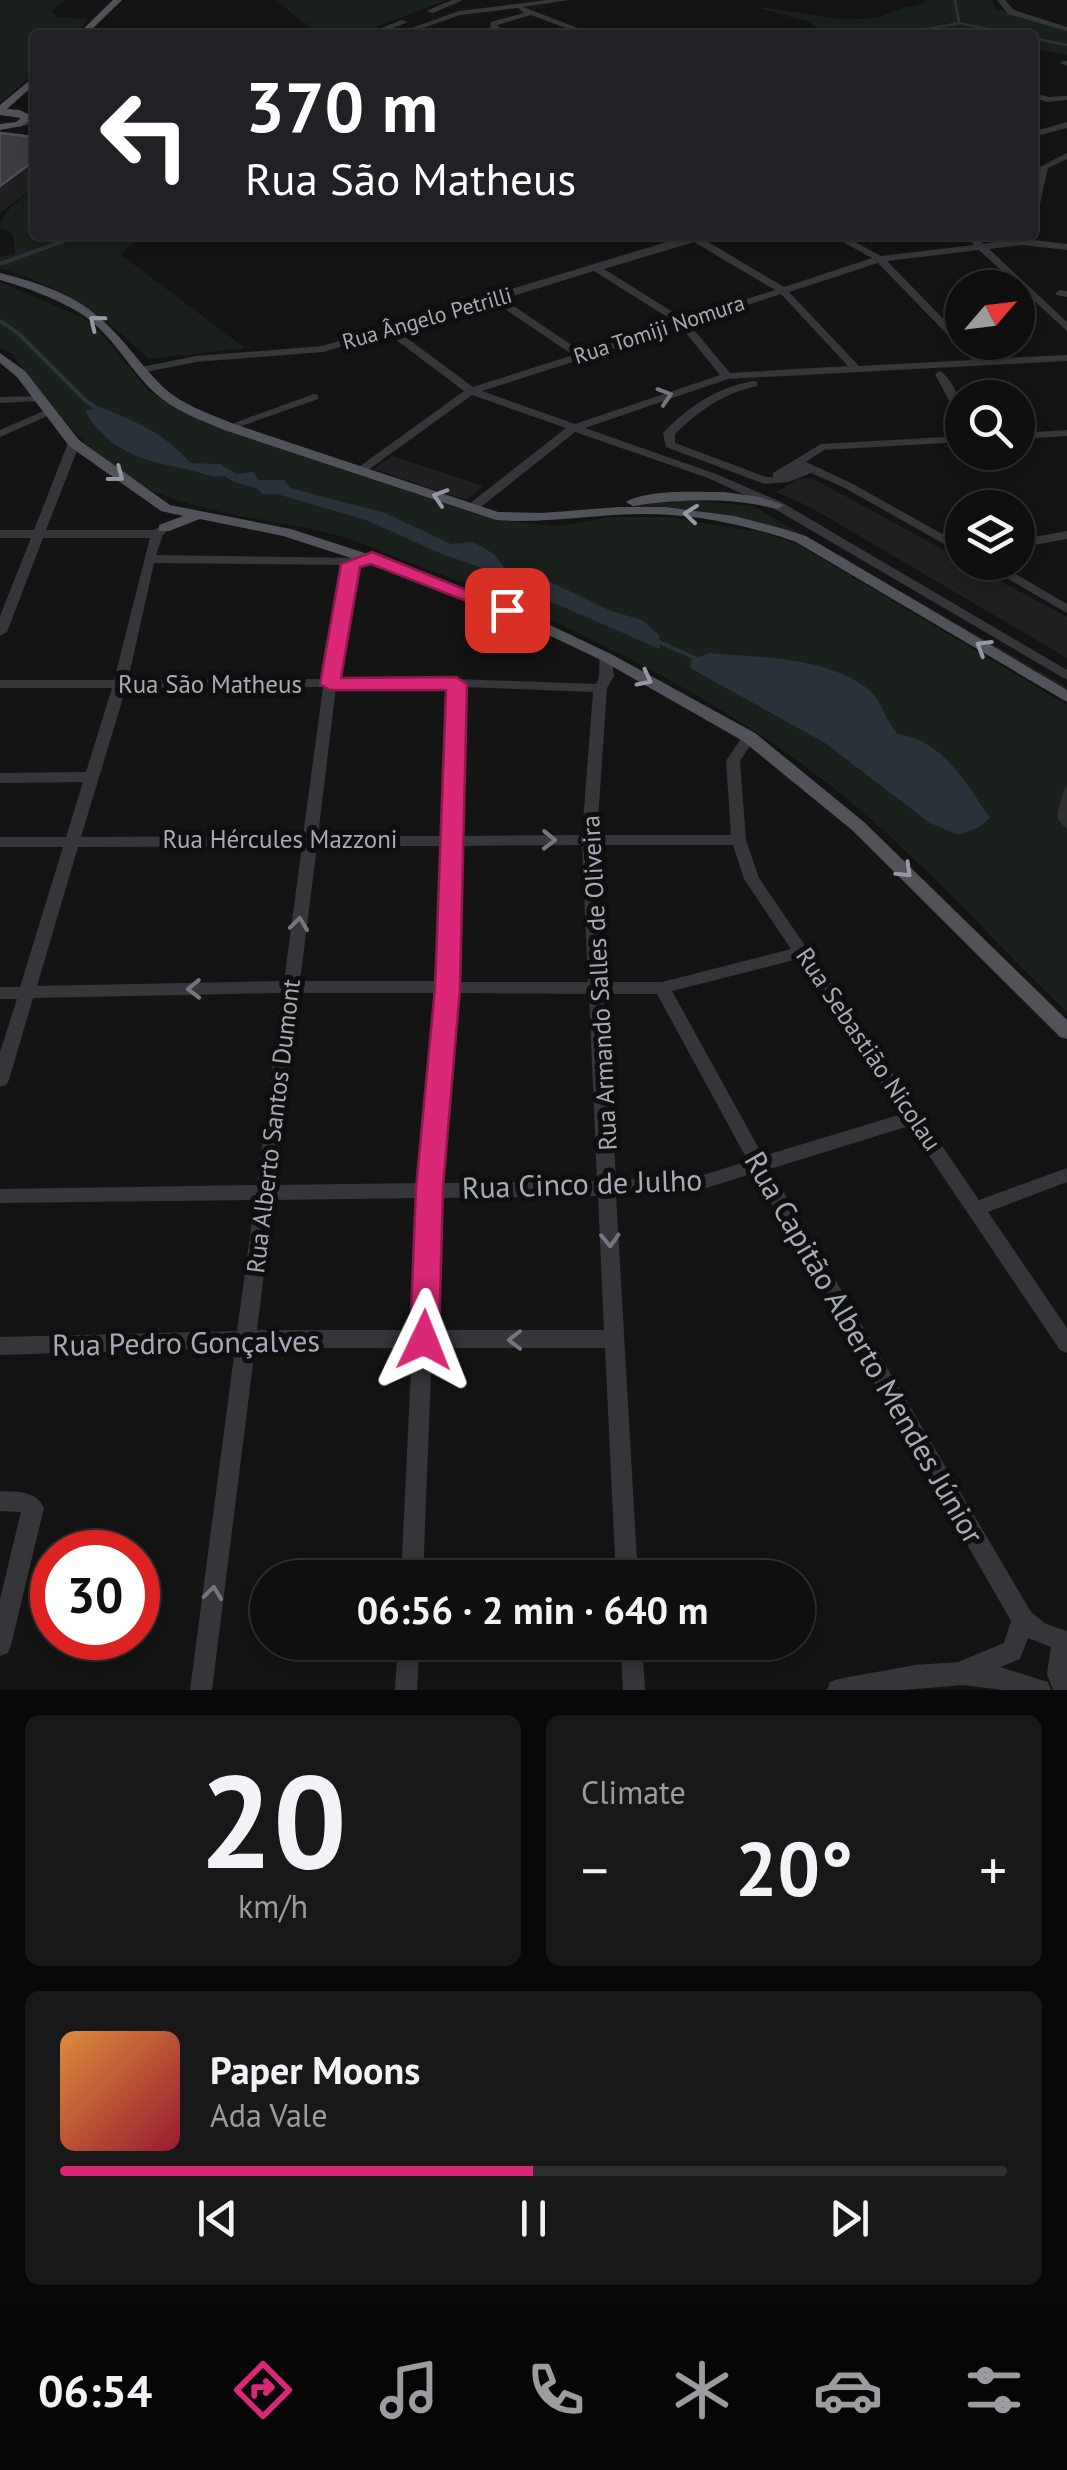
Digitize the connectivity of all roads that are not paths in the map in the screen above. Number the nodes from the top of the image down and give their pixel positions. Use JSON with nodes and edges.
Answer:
{"nodes":[{"id":1,"x":118,"y":0,"type":"edge"},
{"id":2,"x":459,"y":0,"type":"edge"},
{"id":3,"x":565,"y":0,"type":"edge"},
{"id":4,"x":1001,"y":0,"type":"edge"},
{"id":5,"x":448,"y":4,"type":"junction"},
{"id":6,"x":501,"y":4,"type":"edge"},
{"id":7,"x":517,"y":7,"type":"junction"},
{"id":8,"x":527,"y":14,"type":"junction"},
{"id":9,"x":1067,"y":26,"type":"edge"},
{"id":10,"x":86,"y":30,"type":"edge"},
{"id":11,"x":381,"y":30,"type":"edge"},
{"id":12,"x":409,"y":30,"type":"edge"},
{"id":13,"x":496,"y":30,"type":"edge"},
{"id":14,"x":577,"y":30,"type":"edge"},
{"id":15,"x":30,"y":85,"type":"edge"},
{"id":16,"x":23,"y":91,"type":"junction"},
{"id":17,"x":1038,"y":96,"type":"edge"},
{"id":18,"x":1067,"y":98,"type":"edge"},
{"id":19,"x":3,"y":107,"type":"edge"},
{"id":20,"x":22,"y":117,"type":"edge"},
{"id":21,"x":1038,"y":125,"type":"edge"},
{"id":22,"x":1066,"y":126,"type":"edge"},
{"id":23,"x":0,"y":130,"type":"edge"},
{"id":24,"x":1038,"y":133,"type":"edge"},
{"id":25,"x":1067,"y":156,"type":"edge"},
{"id":26,"x":1038,"y":192,"type":"edge"},
{"id":27,"x":684,"y":240,"type":"edge"},
{"id":28,"x":703,"y":240,"type":"edge"},
{"id":29,"x":845,"y":240,"type":"edge"},
{"id":30,"x":974,"y":240,"type":"edge"},
{"id":31,"x":1026,"y":240,"type":"edge"},
{"id":32,"x":1067,"y":247,"type":"edge"},
{"id":33,"x":880,"y":259,"type":"junction"},
{"id":34,"x":596,"y":268,"type":"junction"},
{"id":35,"x":0,"y":276,"type":"edge"},
{"id":36,"x":782,"y":290,"type":"junction"},
{"id":37,"x":495,"y":298,"type":"junction"},
{"id":38,"x":682,"y":322,"type":"junction"},
{"id":39,"x":1067,"y":328,"type":"edge"},
{"id":40,"x":388,"y":329,"type":"junction"},
{"id":41,"x":580,"y":355,"type":"junction"},
{"id":42,"x":0,"y":358,"type":"edge"},
{"id":43,"x":1067,"y":358,"type":"edge"},
{"id":44,"x":981,"y":362,"type":"junction"},
{"id":45,"x":1067,"y":367,"type":"edge"},
{"id":46,"x":856,"y":369,"type":"junction"},
{"id":47,"x":141,"y":370,"type":"junction"},
{"id":48,"x":940,"y":374,"type":"junction"},
{"id":49,"x":727,"y":376,"type":"junction"},
{"id":50,"x":945,"y":383,"type":"edge"},
{"id":51,"x":471,"y":390,"type":"junction"},
{"id":52,"x":314,"y":397,"type":"dead end"},
{"id":53,"x":0,"y":400,"type":"edge"},
{"id":54,"x":44,"y":405,"type":"junction"},
{"id":55,"x":229,"y":428,"type":"junction"},
{"id":56,"x":573,"y":428,"type":"junction"},
{"id":57,"x":0,"y":434,"type":"edge"},
{"id":58,"x":1067,"y":434,"type":"edge"},
{"id":59,"x":1035,"y":436,"type":"edge"},
{"id":60,"x":945,"y":440,"type":"edge"},
{"id":61,"x":934,"y":441,"type":"junction"},
{"id":62,"x":74,"y":442,"type":"junction"},
{"id":63,"x":945,"y":445,"type":"edge"},
{"id":64,"x":804,"y":466,"type":"junction"},
{"id":65,"x":360,"y":471,"type":"junction"},
{"id":66,"x":778,"y":504,"type":"junction"},
{"id":67,"x":166,"y":508,"type":"junction"},
{"id":68,"x":472,"y":508,"type":"junction"},
{"id":69,"x":195,"y":516,"type":"junction"},
{"id":70,"x":569,"y":516,"type":"junction"},
{"id":71,"x":160,"y":531,"type":"junction"},
{"id":72,"x":0,"y":534,"type":"edge"},
{"id":73,"x":36,"y":534,"type":"junction"},
{"id":74,"x":1067,"y":535,"type":"edge"},
{"id":75,"x":945,"y":540,"type":"edge"},
{"id":76,"x":1035,"y":541,"type":"edge"},
{"id":77,"x":149,"y":558,"type":"junction"},
{"id":78,"x":372,"y":558,"type":"junction"},
{"id":79,"x":351,"y":564,"type":"junction"},
{"id":80,"x":1016,"y":580,"type":"edge"},
{"id":81,"x":4,"y":608,"type":"edge"},
{"id":82,"x":1067,"y":609,"type":"edge"},
{"id":83,"x":0,"y":632,"type":"edge"},
{"id":84,"x":606,"y":658,"type":"junction"},
{"id":85,"x":1067,"y":676,"type":"edge"},
{"id":86,"x":0,"y":684,"type":"edge"},
{"id":87,"x":330,"y":684,"type":"junction"},
{"id":88,"x":456,"y":684,"type":"junction"},
{"id":89,"x":120,"y":685,"type":"junction"},
{"id":90,"x":600,"y":688,"type":"junction"},
{"id":91,"x":1067,"y":696,"type":"edge"},
{"id":92,"x":748,"y":737,"type":"junction"},
{"id":93,"x":0,"y":778,"type":"edge"},
{"id":94,"x":90,"y":778,"type":"junction"},
{"id":95,"x":452,"y":838,"type":"junction"},
{"id":96,"x":310,"y":839,"type":"junction"},
{"id":97,"x":740,"y":840,"type":"junction"},
{"id":98,"x":70,"y":841,"type":"junction"},
{"id":99,"x":588,"y":841,"type":"junction"},
{"id":100,"x":0,"y":842,"type":"edge"},
{"id":101,"x":804,"y":952,"type":"junction"},
{"id":102,"x":291,"y":987,"type":"junction"},
{"id":103,"x":597,"y":987,"type":"junction"},
{"id":104,"x":448,"y":988,"type":"junction"},
{"id":105,"x":662,"y":988,"type":"junction"},
{"id":106,"x":26,"y":992,"type":"junction"},
{"id":107,"x":0,"y":993,"type":"edge"},
{"id":108,"x":1067,"y":1032,"type":"edge"},
{"id":109,"x":0,"y":1080,"type":"edge"},
{"id":110,"x":914,"y":1118,"type":"junction"},
{"id":111,"x":760,"y":1167,"type":"junction"},
{"id":112,"x":1067,"y":1175,"type":"edge"},
{"id":113,"x":430,"y":1188,"type":"junction"},
{"id":114,"x":609,"y":1188,"type":"junction"},
{"id":115,"x":264,"y":1194,"type":"junction"},
{"id":116,"x":0,"y":1196,"type":"edge"},
{"id":117,"x":977,"y":1208,"type":"junction"},
{"id":118,"x":246,"y":1340,"type":"junction"},
{"id":119,"x":424,"y":1340,"type":"junction"},
{"id":120,"x":613,"y":1340,"type":"junction"},
{"id":121,"x":1067,"y":1344,"type":"edge"},
{"id":122,"x":0,"y":1346,"type":"edge"},
{"id":123,"x":0,"y":1501,"type":"edge"},
{"id":124,"x":413,"y":1560,"type":"edge"},
{"id":125,"x":626,"y":1560,"type":"edge"},
{"id":126,"x":1022,"y":1620,"type":"junction"},
{"id":127,"x":1065,"y":1639,"type":"edge"},
{"id":128,"x":0,"y":1645,"type":"edge"},
{"id":129,"x":408,"y":1660,"type":"edge"},
{"id":130,"x":632,"y":1660,"type":"edge"},
{"id":131,"x":958,"y":1670,"type":"junction"},
{"id":132,"x":201,"y":1690,"type":"edge"},
{"id":133,"x":406,"y":1690,"type":"edge"},
{"id":134,"x":634,"y":1690,"type":"edge"},
{"id":135,"x":838,"y":1690,"type":"edge"},
{"id":136,"x":1040,"y":1690,"type":"edge"},
{"id":137,"x":1064,"y":1690,"type":"edge"}],
"edges":[{"from":1,"to":10,"type":"main road"},
{"from":2,"to":5,"type":"street"},
{"from":3,"to":7,"type":"street"},
{"from":4,"to":9,"type":"street"},
{"from":5,"to":6,"type":"street"},
{"from":5,"to":11,"type":"street"},
{"from":6,"to":7,"type":"street"},
{"from":6,"to":8,"type":"street"},
{"from":6,"to":12,"type":"street"},
{"from":7,"to":8,"type":"street"},
{"from":8,"to":13,"type":"street"},
{"from":8,"to":14,"type":"street"},
{"from":15,"to":16,"type":"main road"},
{"from":16,"to":19,"type":"main road"},
{"from":16,"to":20,"type":"main road"},
{"from":17,"to":18,"type":"street"},
{"from":19,"to":20,"type":"main road"},
{"from":20,"to":23,"type":"main road"},
{"from":21,"to":22,"type":"street"},
{"from":22,"to":24,"type":"street"},
{"from":25,"to":26,"type":"street"},
{"from":27,"to":34,"type":"street","name":"Rua Ângelo Petrilli"},
{"from":28,"to":36,"type":"street"},
{"from":29,"to":33,"type":"street"},
{"from":30,"to":31,"type":"street","name":"Rua Tomiji Nomura"},
{"from":30,"to":33,"type":"street","name":"Rua Tomiji Nomura"},
{"from":30,"to":39,"type":"street"},
{"from":31,"to":32,"type":"street","name":"Rua Tomiji Nomura"},
{"from":33,"to":36,"type":"street","name":"Rua Tomiji Nomura"},
{"from":33,"to":44,"type":"street"},
{"from":34,"to":37,"type":"street","name":"Rua Ângelo Petrilli"},
{"from":34,"to":38,"type":"street"},
{"from":47,"to":35,"type":"main road","one_way":true},
{"from":36,"to":38,"type":"street","name":"Rua Tomiji Nomura"},
{"from":36,"to":46,"type":"street"},
{"from":37,"to":40,"type":"street","name":"Rua Ângelo Petrilli"},
{"from":37,"to":41,"type":"street"},
{"from":38,"to":41,"type":"street","name":"Rua Tomiji Nomura"},
{"from":38,"to":49,"type":"street"},
{"from":40,"to":47,"type":"street","name":"Rua Ângelo Petrilli"},
{"from":40,"to":51,"type":"street"},
{"from":41,"to":51,"type":"street","name":"Rua Tomiji Nomura"},
{"from":42,"to":54,"type":"main road"},
{"from":43,"to":44,"type":"street"},
{"from":44,"to":46,"type":"street"},
{"from":45,"to":48,"type":"street"},
{"from":46,"to":49,"type":"street"},
{"from":47,"to":55,"type":"main road"},
{"from":48,"to":50,"type":"street"},
{"from":48,"to":64,"type":"street"},
{"from":56,"to":49,"type":"street","one_way":true},
{"from":51,"to":56,"type":"street"},
{"from":51,"to":65,"type":"street","name":"Rua Tomiji Nomura"},
{"from":52,"to":55,"type":"street"},
{"from":53,"to":54,"type":"street"},
{"from":54,"to":57,"type":"street"},
{"from":54,"to":62,"type":"main road"},
{"from":55,"to":65,"type":"main road"},
{"from":56,"to":66,"type":"street"},
{"from":56,"to":68,"type":"street"},
{"from":58,"to":59,"type":"street"},
{"from":60,"to":61,"type":"street"},
{"from":61,"to":63,"type":"street"},
{"from":61,"to":64,"type":"street"},
{"from":62,"to":67,"type":"main road","one_way":true},
{"from":62,"to":73,"type":"street"},
{"from":64,"to":75,"type":"street"},
{"from":68,"to":65,"type":"main road","one_way":true},
{"from":66,"to":70,"type":"main road"},
{"from":66,"to":85,"type":"street"},
{"from":67,"to":69,"type":"main road"},
{"from":67,"to":71,"type":"main road"},
{"from":68,"to":70,"type":"main road"},
{"from":69,"to":71,"type":"main road"},
{"from":69,"to":78,"type":"main road"},
{"from":91,"to":70,"type":"main road","one_way":true},
{"from":71,"to":73,"type":"street"},
{"from":71,"to":77,"type":"street"},
{"from":72,"to":73,"type":"street"},
{"from":73,"to":81,"type":"street"},
{"from":74,"to":76,"type":"street"},
{"from":77,"to":79,"type":"street"},
{"from":77,"to":89,"type":"street"},
{"from":78,"to":79,"type":"street"},
{"from":78,"to":84,"type":"main road"},
{"from":79,"to":87,"type":"street","name":"Rua Alberto Santos Dumont"},
{"from":80,"to":82,"type":"street"},
{"from":81,"to":83,"type":"street"},
{"from":84,"to":90,"type":"street","name":"Rua Armando Salles de Oliveira"},
{"from":84,"to":92,"type":"main road","one_way":true},
{"from":86,"to":89,"type":"street","name":"Rua São Matheus"},
{"from":87,"to":88,"type":"street","name":"Rua São Matheus"},
{"from":87,"to":89,"type":"street","name":"Rua São Matheus"},
{"from":87,"to":96,"type":"street","name":"Rua Alberto Santos Dumont"},
{"from":88,"to":90,"type":"street","name":"Rua São Matheus"},
{"from":88,"to":95,"type":"street"},
{"from":89,"to":94,"type":"street"},
{"from":90,"to":99,"type":"street","name":"Rua Armando Salles de Oliveira"},
{"from":92,"to":97,"type":"street","name":"Rua Sebastião Nicolau"},
{"from":92,"to":108,"type":"main road","one_way":true},
{"from":93,"to":94,"type":"street"},
{"from":94,"to":98,"type":"street"},
{"from":95,"to":96,"type":"street","name":"Rua Hércules Mazzoni"},
{"from":95,"to":99,"type":"street","name":"Rua Hércules Mazzoni","one_way":true},
{"from":95,"to":104,"type":"street"},
{"from":96,"to":98,"type":"street","name":"Rua Hércules Mazzoni"},
{"from":102,"to":96,"type":"street","name":"Rua Alberto Santos Dumont","one_way":true},
{"from":97,"to":99,"type":"street","name":"Rua Hércules Mazzoni"},
{"from":97,"to":101,"type":"street","name":"Rua Sebastião Nicolau"},
{"from":98,"to":100,"type":"street","name":"Rua Hércules Mazzoni"},
{"from":98,"to":106,"type":"street"},
{"from":99,"to":103,"type":"street","name":"Rua Armando Salles de Oliveira"},
{"from":101,"to":105,"type":"street"},
{"from":101,"to":110,"type":"street","name":"Rua Sebastião Nicolau"},
{"from":102,"to":104,"type":"street"},
{"from":102,"to":106,"type":"street","one_way":true},
{"from":102,"to":115,"type":"street","name":"Rua Alberto Santos Dumont"},
{"from":103,"to":104,"type":"street"},
{"from":103,"to":105,"type":"street"},
{"from":103,"to":114,"type":"street","name":"Rua Armando Salles de Oliveira"},
{"from":104,"to":113,"type":"street"},
{"from":105,"to":111,"type":"street","name":"Rua Capitão Alberto Mendes Júnior"},
{"from":106,"to":107,"type":"street"},
{"from":106,"to":109,"type":"street"},
{"from":110,"to":111,"type":"street","name":"Rua Cinco de Julho"},
{"from":110,"to":117,"type":"street","name":"Rua Sebastião Nicolau"},
{"from":111,"to":114,"type":"street","name":"Rua Cinco de Julho"},
{"from":111,"to":126,"type":"street","name":"Rua Capitão Alberto Mendes Júnior"},
{"from":112,"to":117,"type":"street"},
{"from":113,"to":114,"type":"street","name":"Rua Cinco de Julho"},
{"from":113,"to":115,"type":"street","name":"Rua Cinco de Julho"},
{"from":113,"to":119,"type":"street"},
{"from":114,"to":120,"type":"street","name":"Rua Armando Salles de Oliveira","one_way":true},
{"from":115,"to":116,"type":"street","name":"Rua Cinco de Julho"},
{"from":115,"to":118,"type":"street","name":"Rua Alberto Santos Dumont"},
{"from":117,"to":121,"type":"street","name":"Rua Sebastião Nicolau"},
{"from":118,"to":119,"type":"street","name":"Rua Pedro Gonçalves"},
{"from":118,"to":122,"type":"street","name":"Rua Pedro Gonçalves"},
{"from":132,"to":118,"type":"street","name":"Rua Alberto Santos Dumont","one_way":true},
{"from":120,"to":119,"type":"street","name":"Rua Pedro Gonçalves","one_way":true},
{"from":119,"to":124,"type":"street"},
{"from":120,"to":125,"type":"street","name":"Rua Armando Salles de Oliveira"},
{"from":123,"to":128,"type":"street"},
{"from":126,"to":127,"type":"street"},
{"from":126,"to":131,"type":"street"},
{"from":127,"to":137,"type":"street"},
{"from":129,"to":133,"type":"street"},
{"from":130,"to":134,"type":"street"},
{"from":131,"to":135,"type":"street"},
{"from":131,"to":136,"type":"street"}]}
